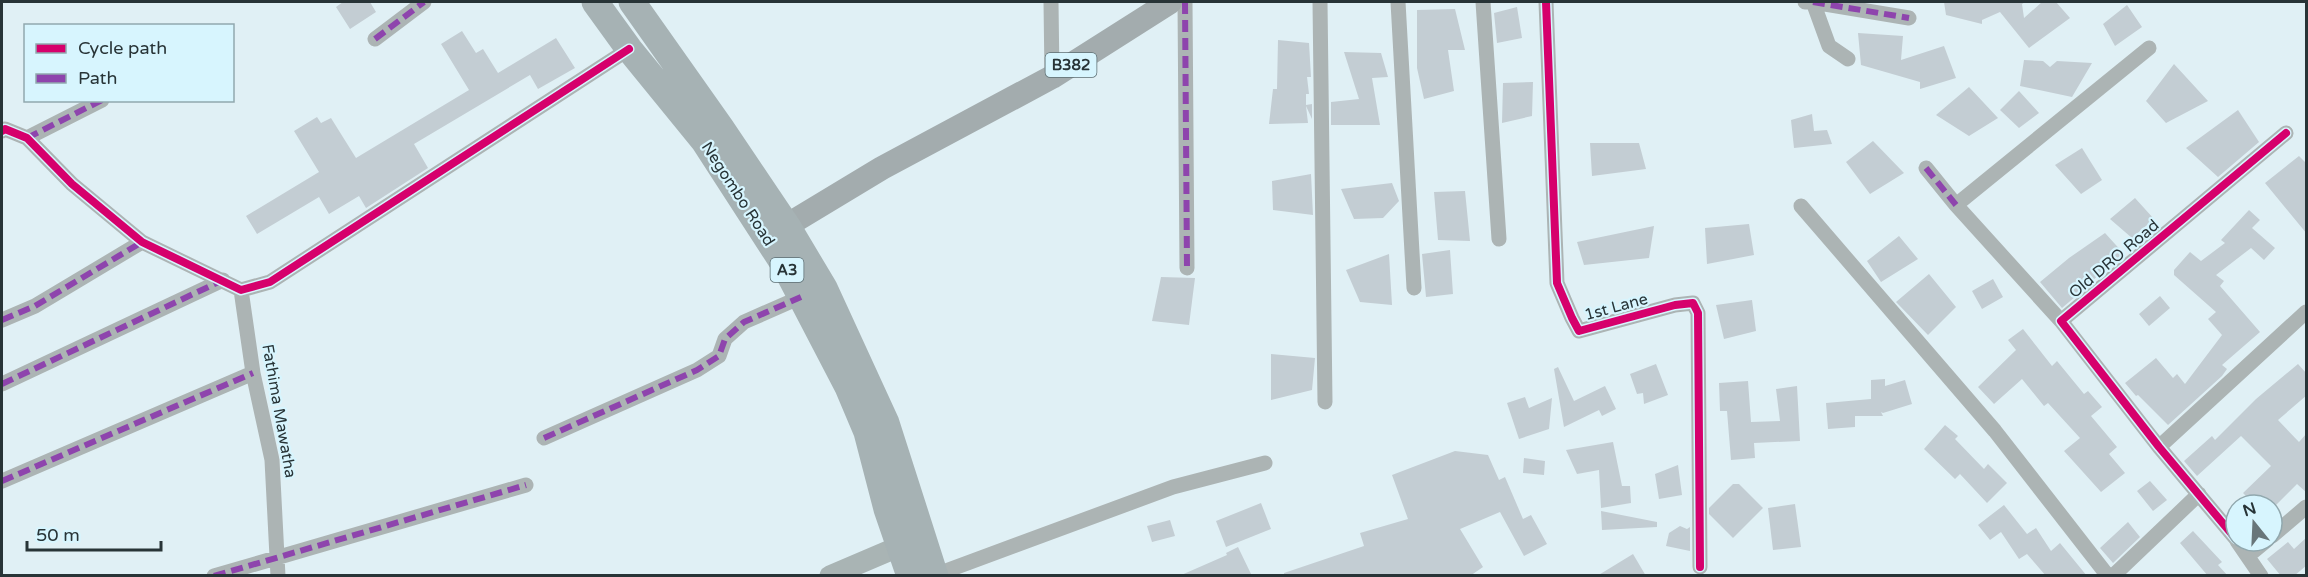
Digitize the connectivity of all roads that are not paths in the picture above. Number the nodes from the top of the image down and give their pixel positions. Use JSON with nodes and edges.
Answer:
{"nodes":[{"id":1,"x":424,"y":2,"type":"edge"},
{"id":2,"x":595,"y":2,"type":"edge"},
{"id":3,"x":632,"y":2,"type":"edge"},
{"id":4,"x":1051,"y":2,"type":"edge"},
{"id":5,"x":1185,"y":2,"type":"edge"},
{"id":6,"x":1320,"y":2,"type":"edge"},
{"id":7,"x":1398,"y":2,"type":"edge"},
{"id":8,"x":1483,"y":2,"type":"edge"},
{"id":9,"x":1546,"y":2,"type":"edge"},
{"id":10,"x":1809,"y":2,"type":"edge"},
{"id":11,"x":1163,"y":3,"type":"edge"},
{"id":12,"x":1909,"y":18,"type":"dead end"},
{"id":13,"x":375,"y":39,"type":"dead end"},
{"id":14,"x":2150,"y":48,"type":"dead end"},
{"id":15,"x":629,"y":49,"type":"junction"},
{"id":16,"x":1848,"y":59,"type":"dead end"},
{"id":17,"x":1053,"y":77,"type":"junction"},
{"id":18,"x":98,"y":102,"type":"edge"},
{"id":19,"x":2,"y":131,"type":"edge"},
{"id":20,"x":2286,"y":133,"type":"dead end"},
{"id":21,"x":27,"y":138,"type":"junction"},
{"id":22,"x":1926,"y":168,"type":"dead end"},
{"id":23,"x":1956,"y":205,"type":"junction"},
{"id":24,"x":1802,"y":206,"type":"dead end"},
{"id":25,"x":777,"y":232,"type":"junction"},
{"id":26,"x":1499,"y":239,"type":"dead end"},
{"id":27,"x":142,"y":242,"type":"junction"},
{"id":28,"x":1187,"y":268,"type":"dead end"},
{"id":29,"x":223,"y":280,"type":"junction"},
{"id":30,"x":1414,"y":288,"type":"dead end"},
{"id":31,"x":241,"y":290,"type":"junction"},
{"id":32,"x":801,"y":297,"type":"junction"},
{"id":33,"x":2307,"y":312,"type":"edge"},
{"id":34,"x":2,"y":320,"type":"edge"},
{"id":35,"x":2061,"y":321,"type":"junction"},
{"id":36,"x":253,"y":373,"type":"junction"},
{"id":37,"x":2,"y":384,"type":"edge"},
{"id":38,"x":1325,"y":402,"type":"dead end"},
{"id":39,"x":544,"y":438,"type":"dead end"},
{"id":40,"x":2159,"y":447,"type":"junction"},
{"id":41,"x":1265,"y":463,"type":"dead end"},
{"id":42,"x":2,"y":481,"type":"edge"},
{"id":43,"x":526,"y":485,"type":"dead end"},
{"id":44,"x":2199,"y":494,"type":"junction"},
{"id":45,"x":2307,"y":507,"type":"edge"},
{"id":46,"x":2224,"y":524,"type":"edge"},
{"id":47,"x":2284,"y":526,"type":"edge"},
{"id":48,"x":911,"y":542,"type":"junction"},
{"id":49,"x":2251,"y":553,"type":"edge"},
{"id":50,"x":2249,"y":555,"type":"joint"},
{"id":51,"x":278,"y":559,"type":"junction"},
{"id":52,"x":1700,"y":567,"type":"dead end"},
{"id":53,"x":935,"y":575,"type":"edge"},
{"id":54,"x":214,"y":576,"type":"edge"},
{"id":55,"x":278,"y":576,"type":"edge"},
{"id":56,"x":830,"y":576,"type":"edge"},
{"id":57,"x":910,"y":576,"type":"edge"},
{"id":58,"x":2108,"y":576,"type":"edge"},
{"id":59,"x":2113,"y":576,"type":"edge"},
{"id":60,"x":2261,"y":576,"type":"edge"}],
"edges":[{"from":1,"to":13,"type":"street"},
{"from":2,"to":15,"type":"highway","name":"Negombo Road","number":"A3"},
{"from":3,"to":25,"type":"highway","name":"Negombo Road","number":"A3"},
{"from":4,"to":17,"type":"street"},
{"from":5,"to":28,"type":"street"},
{"from":6,"to":38,"type":"street"},
{"from":7,"to":30,"type":"street"},
{"from":8,"to":26,"type":"street"},
{"from":9,"to":52,"type":"street","name":"1st Lane"},
{"from":10,"to":12,"type":"street"},
{"from":10,"to":16,"type":"street"},
{"from":11,"to":17,"type":"main road","number":"B382"},
{"from":14,"to":23,"type":"street"},
{"from":15,"to":25,"type":"highway","name":"Negombo Road","number":"A3"},
{"from":15,"to":31,"type":"street"},
{"from":17,"to":25,"type":"main road","number":"B382"},
{"from":18,"to":21,"type":"street"},
{"from":19,"to":21,"type":"street"},
{"from":20,"to":35,"type":"street","name":"Old DRO Road"},
{"from":21,"to":27,"type":"street"},
{"from":22,"to":23,"type":"street"},
{"from":23,"to":35,"type":"street"},
{"from":24,"to":58,"type":"street"},
{"from":25,"to":32,"type":"highway","name":"Negombo Road","number":"A3"},
{"from":25,"to":48,"type":"highway","name":"Negombo Road","number":"A3"},
{"from":27,"to":29,"type":"street"},
{"from":27,"to":34,"type":"street"},
{"from":29,"to":31,"type":"street"},
{"from":29,"to":37,"type":"street"},
{"from":31,"to":36,"type":"street","name":"Fathima Mawatha"},
{"from":32,"to":39,"type":"street"},
{"from":32,"to":48,"type":"highway","name":"Negombo Road","number":"A3"},
{"from":33,"to":40,"type":"street"},
{"from":35,"to":40,"type":"street","name":"Old DRO Road"},
{"from":36,"to":42,"type":"street"},
{"from":36,"to":51,"type":"street","name":"Fathima Mawatha"},
{"from":40,"to":44,"type":"street","name":"Old DRO Road"},
{"from":41,"to":53,"type":"street"},
{"from":43,"to":51,"type":"street"},
{"from":44,"to":46,"type":"street","name":"Old DRO Road"},
{"from":44,"to":59,"type":"street"},
{"from":45,"to":47,"type":"street"},
{"from":48,"to":53,"type":"highway","name":"Negombo Road","number":"A3"},
{"from":48,"to":56,"type":"street"},
{"from":48,"to":57,"type":"highway","name":"Negombo Road","number":"A3"},
{"from":49,"to":50,"type":"street"},
{"from":50,"to":60,"type":"street","name":"Old DRO Road"},
{"from":51,"to":54,"type":"street"},
{"from":51,"to":55,"type":"street","name":"Fathima Mawatha"}]}
